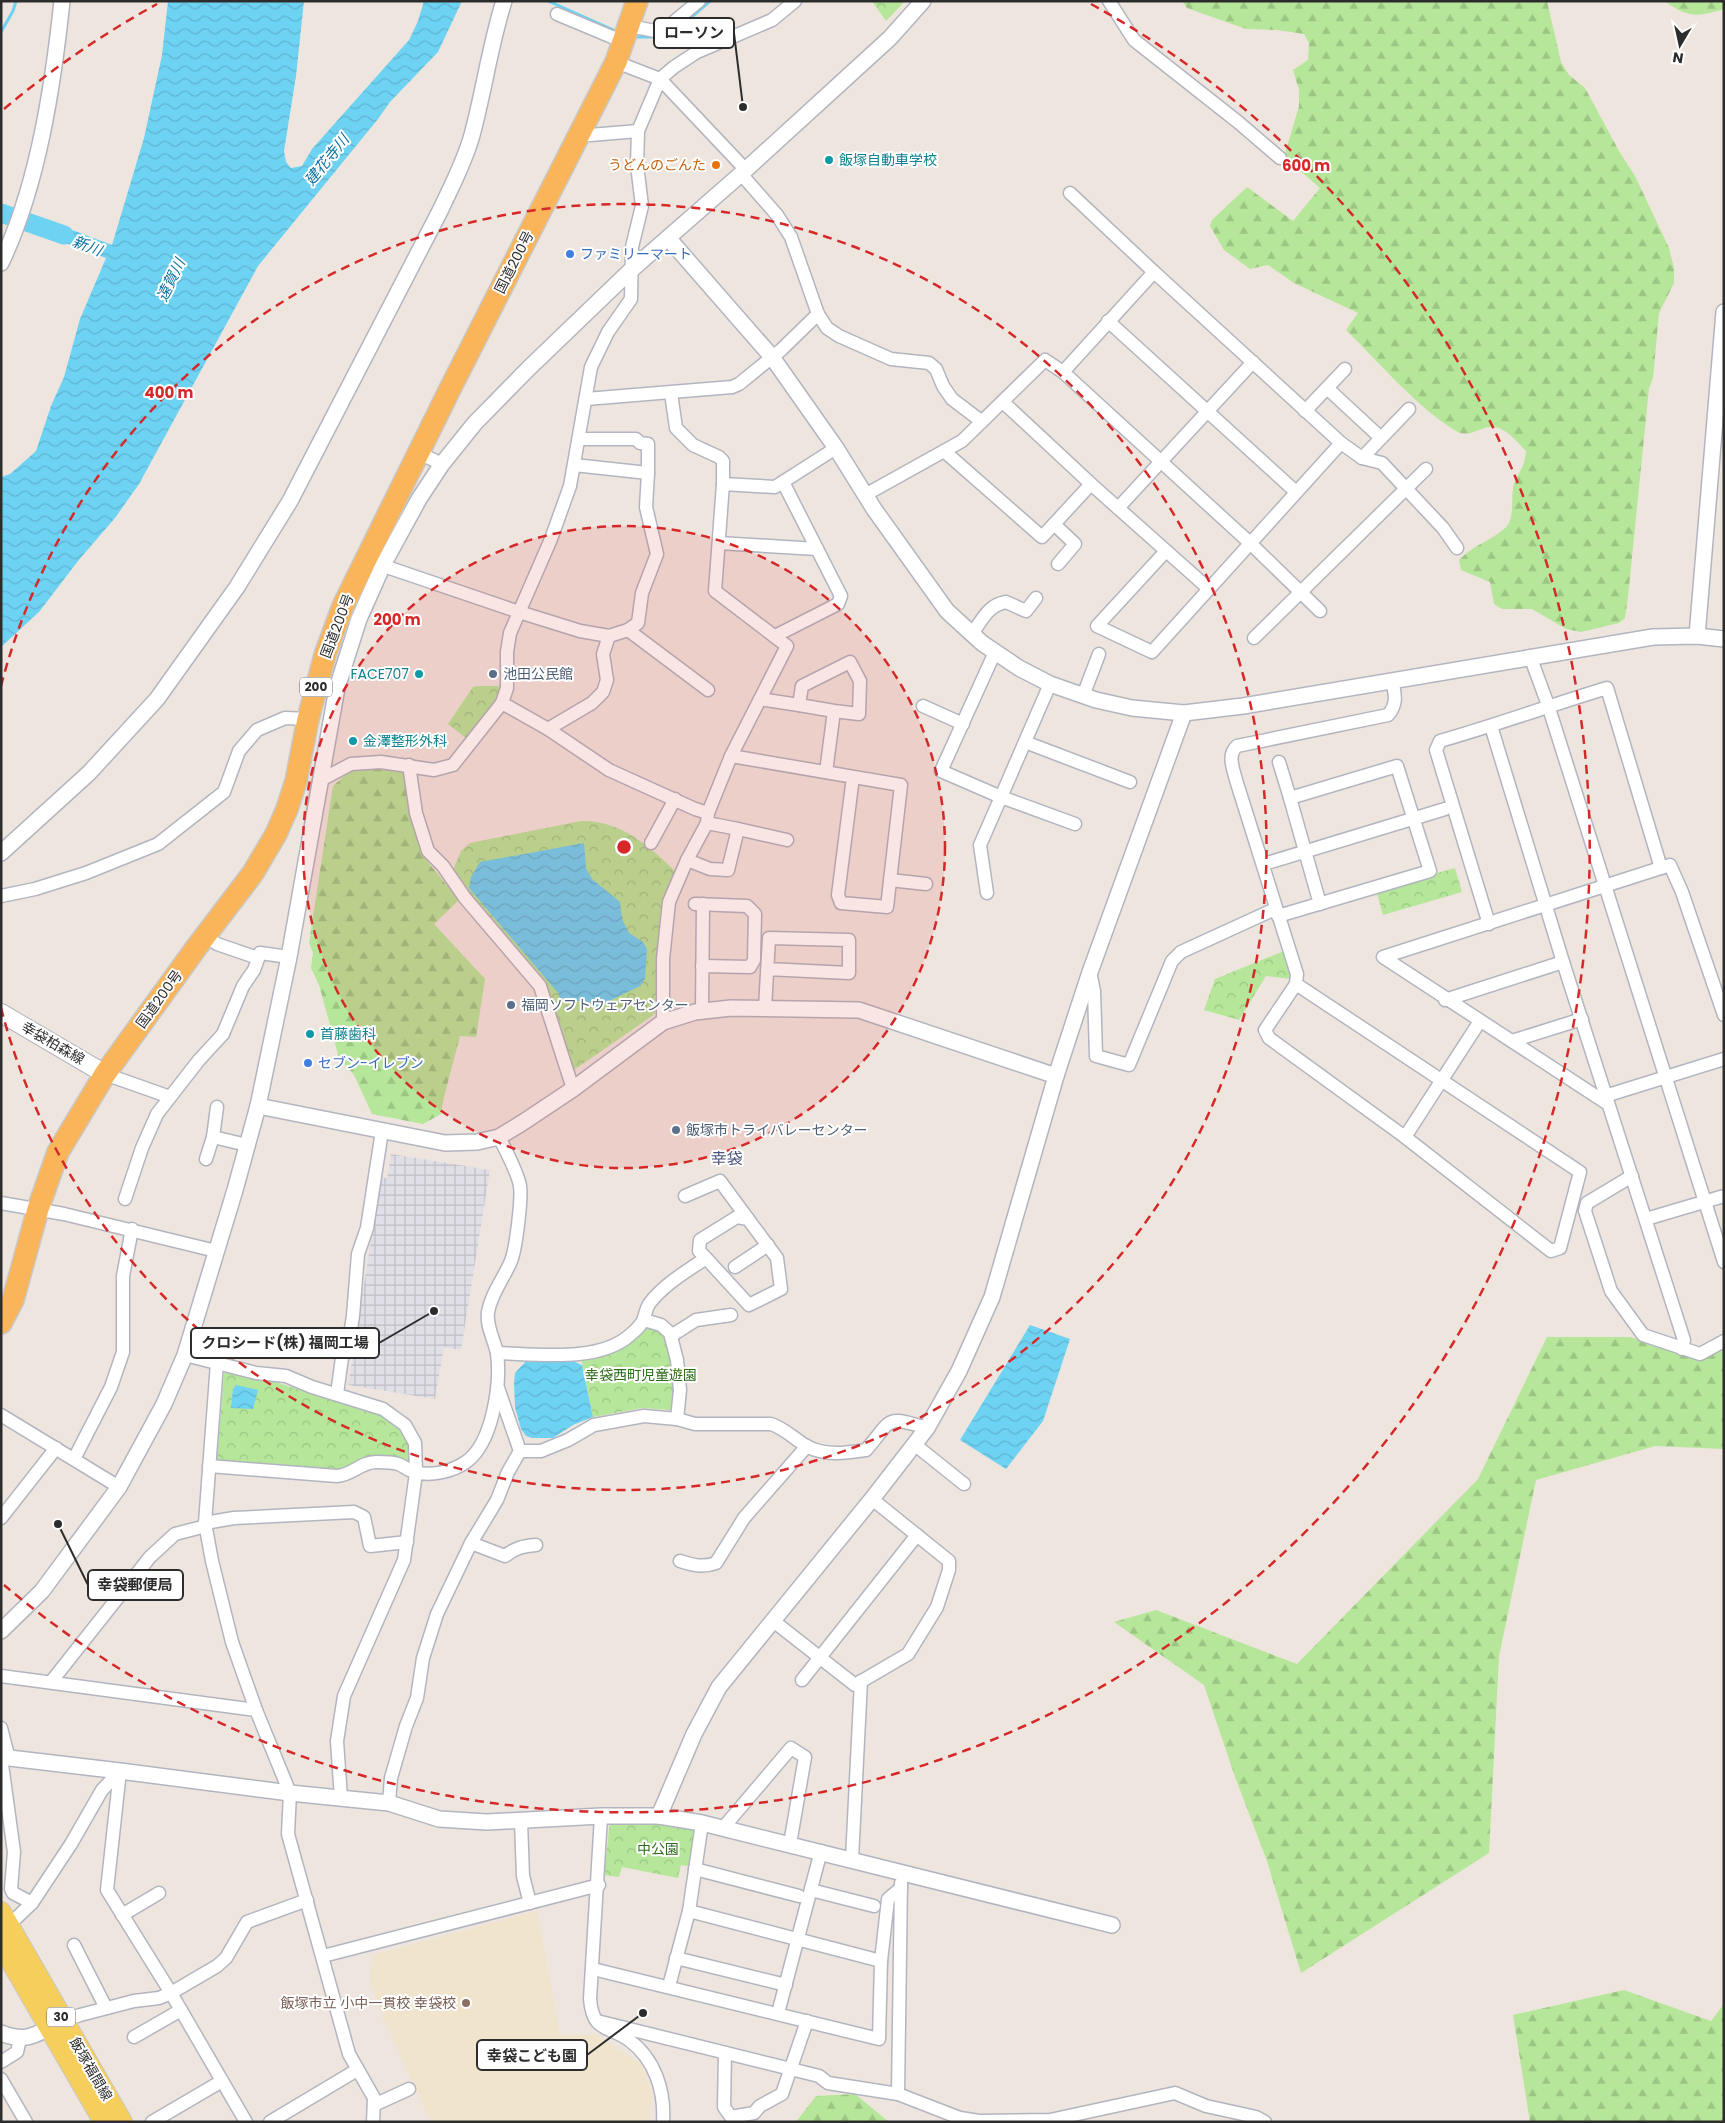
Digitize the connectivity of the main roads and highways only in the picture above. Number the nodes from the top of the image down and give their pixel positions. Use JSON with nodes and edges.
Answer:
{"nodes":[{"id":1,"x":637,"y":1,"type":"edge"},
{"id":2,"x":1,"y":1013,"type":"edge"},
{"id":3,"x":105,"y":1074,"type":"junction"},
{"id":4,"x":1,"y":1323,"type":"edge"},
{"id":5,"x":5,"y":1919,"type":"edge"},
{"id":6,"x":1,"y":1944,"type":"edge"},
{"id":7,"x":56,"y":2025,"type":"junction"},
{"id":8,"x":104,"y":2122,"type":"edge"},
{"id":9,"x":122,"y":2122,"type":"edge"}],
"edges":[{"from":1,"to":3,"type":"highway","name":"国道200号","number":"200"},
{"from":2,"to":3,"type":"main road","name":"幸袋柏森線"},
{"from":3,"to":4,"type":"highway","name":"国道200号","number":"200"},
{"from":5,"to":7,"type":"main road","name":"飯塚福間線","number":"30"},
{"from":6,"to":7,"type":"main road","name":"飯塚福間線","number":"30"},
{"from":7,"to":8,"type":"main road","name":"飯塚福間線","number":"30"},
{"from":7,"to":9,"type":"main road","name":"飯塚福間線","number":"30"}]}
